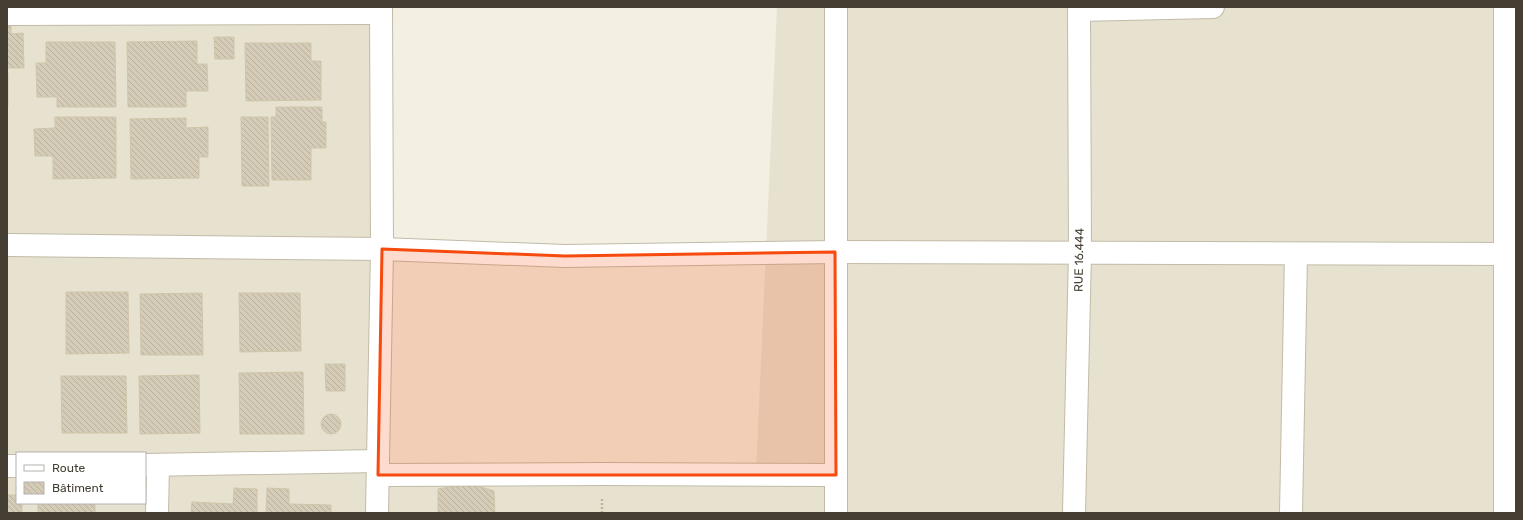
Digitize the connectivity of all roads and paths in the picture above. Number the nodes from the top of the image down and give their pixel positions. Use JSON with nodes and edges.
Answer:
{"nodes":[{"id":1,"x":836,"y":7,"type":"edge"},
{"id":2,"x":1213,"y":7,"type":"edge"},
{"id":3,"x":1505,"y":7,"type":"edge"},
{"id":4,"x":1079,"y":8,"type":"edge"},
{"id":5,"x":144,"y":10,"type":"edge"},
{"id":6,"x":381,"y":10,"type":"edge"},
{"id":7,"x":7,"y":14,"type":"edge"},
{"id":8,"x":7,"y":245,"type":"edge"},
{"id":9,"x":382,"y":249,"type":"junction"},
{"id":10,"x":835,"y":252,"type":"junction"},
{"id":11,"x":1080,"y":253,"type":"junction"},
{"id":12,"x":1296,"y":254,"type":"junction"},
{"id":13,"x":1511,"y":254,"type":"edge"},
{"id":14,"x":151,"y":465,"type":"edge"},
{"id":15,"x":378,"y":468,"type":"junction"},
{"id":16,"x":836,"y":474,"type":"junction"},
{"id":17,"x":1511,"y":485,"type":"edge"},
{"id":18,"x":157,"y":513,"type":"edge"},
{"id":19,"x":377,"y":513,"type":"edge"},
{"id":20,"x":836,"y":513,"type":"edge"},
{"id":21,"x":1074,"y":513,"type":"edge"},
{"id":22,"x":1291,"y":513,"type":"edge"},
{"id":23,"x":1505,"y":513,"type":"edge"}],
"edges":[{"from":1,"to":10,"type":"street"},
{"from":2,"to":4,"type":"street"},
{"from":3,"to":13,"type":"street"},
{"from":4,"to":11,"type":"street","name":"RUE 16.444"},
{"from":5,"to":6,"type":"street"},
{"from":5,"to":7,"type":"street"},
{"from":6,"to":9,"type":"street"},
{"from":8,"to":9,"type":"street"},
{"from":9,"to":10,"type":"street"},
{"from":9,"to":15,"type":"street"},
{"from":10,"to":11,"type":"street"},
{"from":10,"to":16,"type":"street"},
{"from":11,"to":12,"type":"street"},
{"from":11,"to":21,"type":"street","name":"RUE 16.444"},
{"from":12,"to":13,"type":"street"},
{"from":12,"to":22,"type":"street"},
{"from":13,"to":17,"type":"street"},
{"from":14,"to":15,"type":"street"},
{"from":14,"to":18,"type":"street"},
{"from":15,"to":16,"type":"street"},
{"from":15,"to":19,"type":"street"},
{"from":16,"to":20,"type":"street"},
{"from":17,"to":23,"type":"street"}]}
